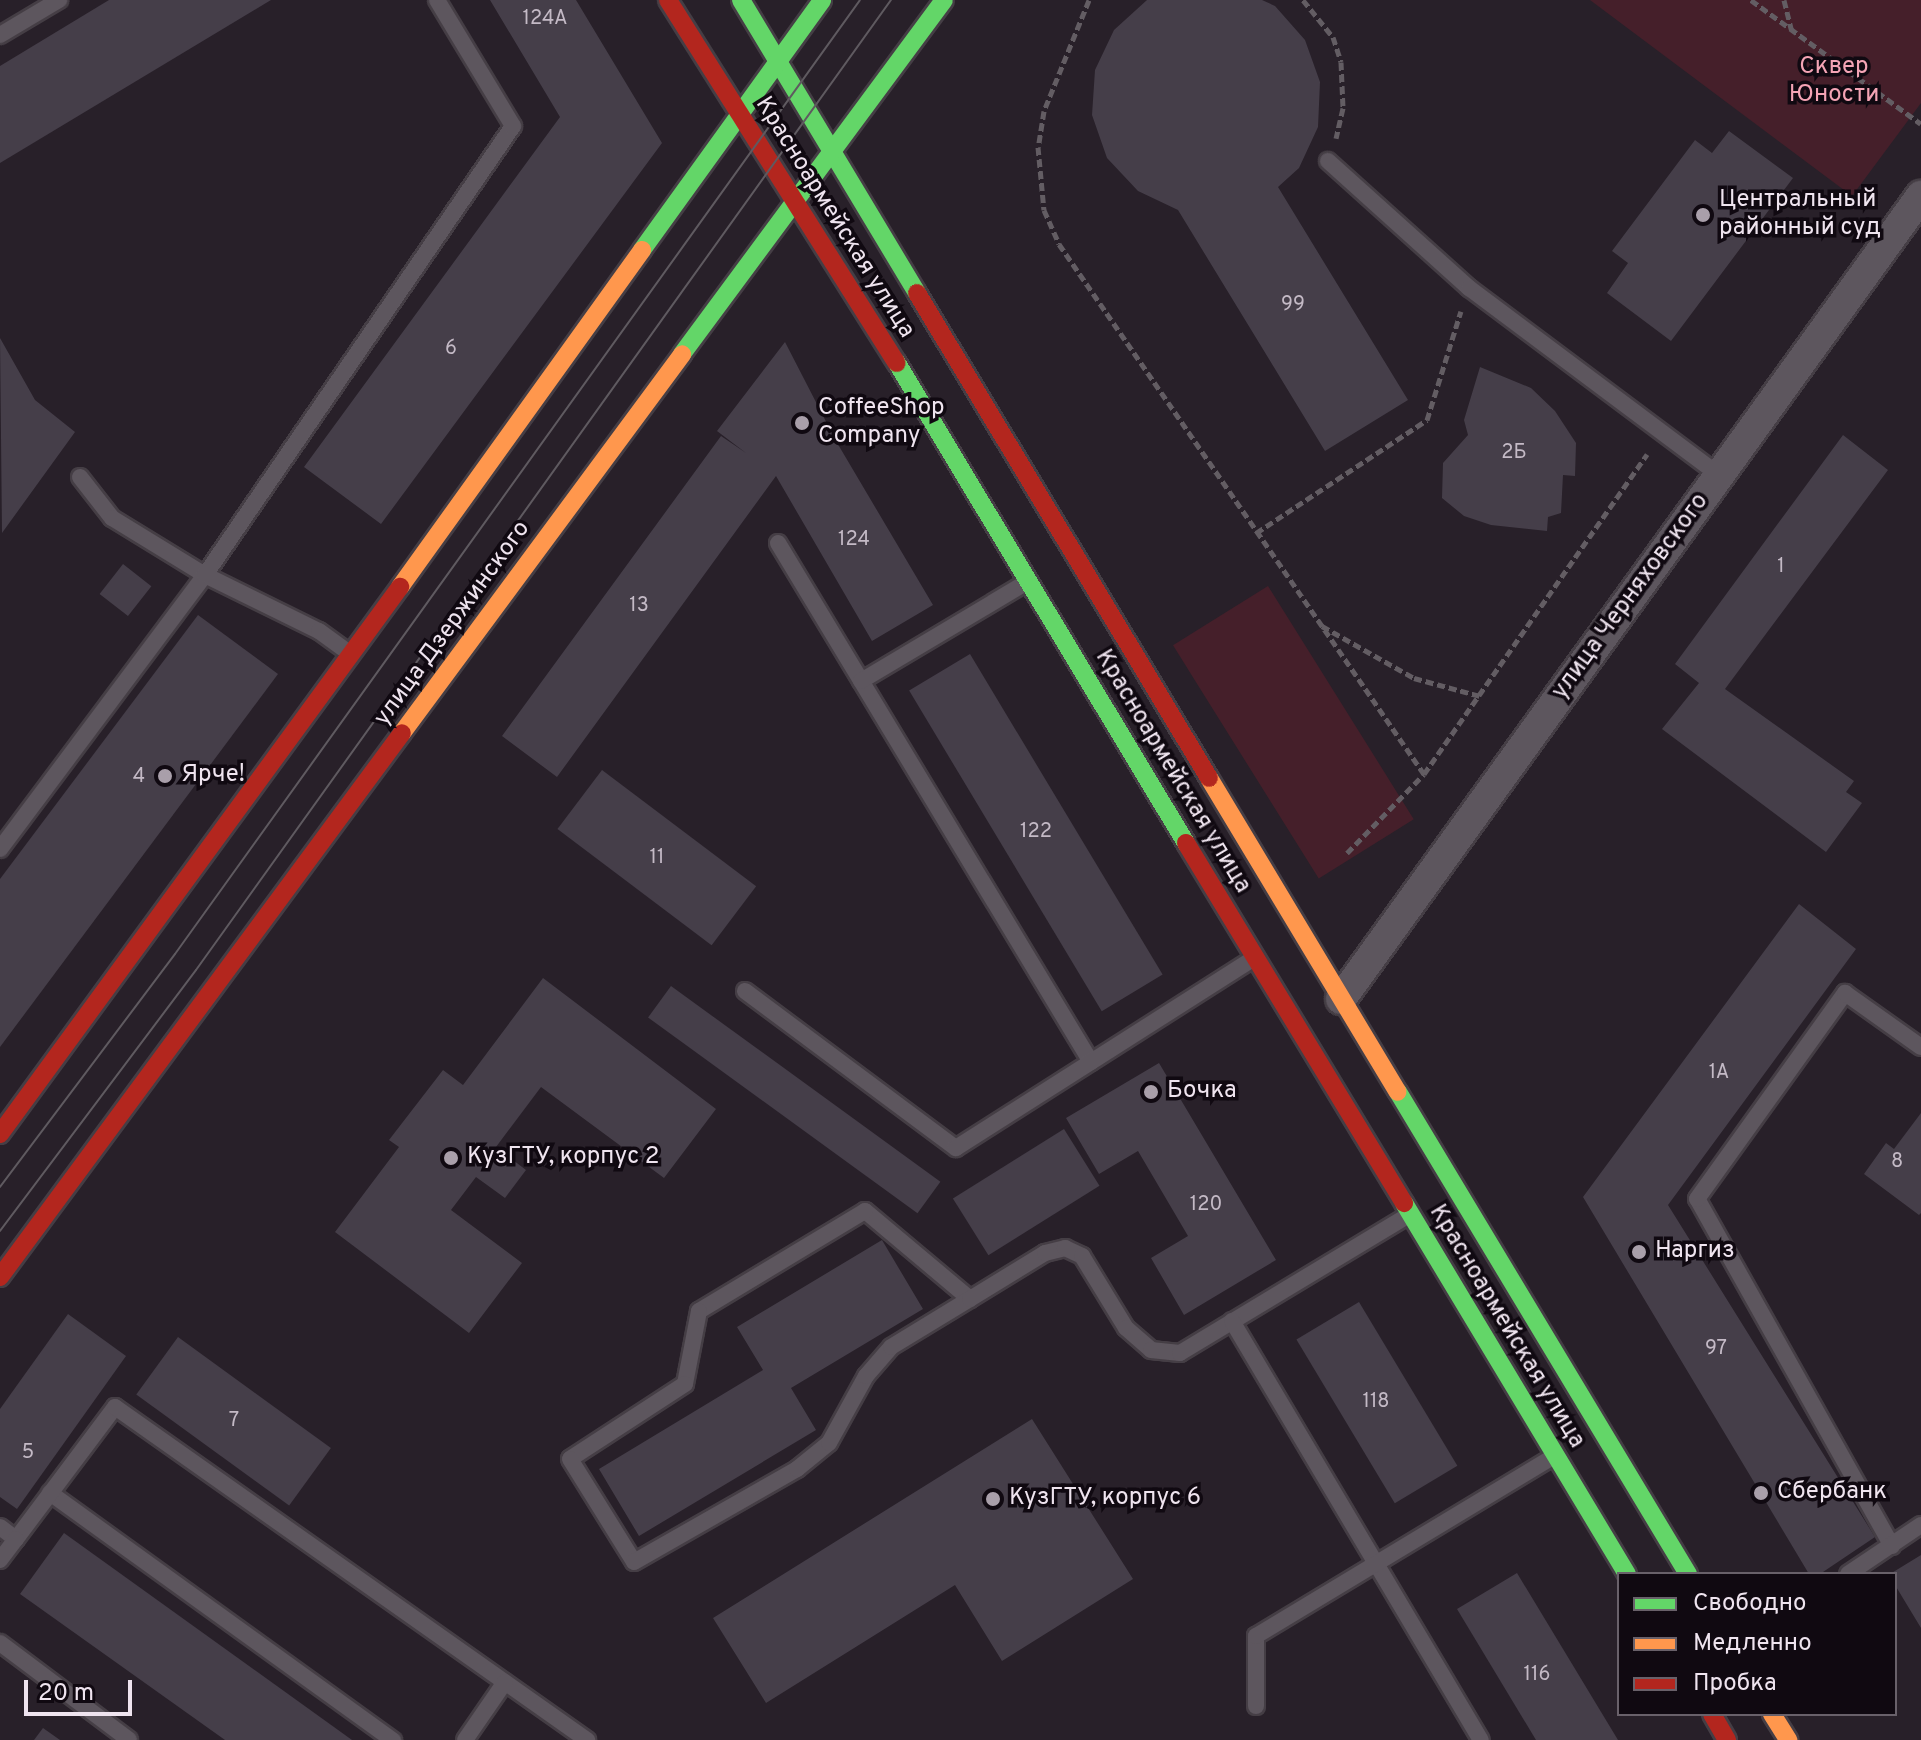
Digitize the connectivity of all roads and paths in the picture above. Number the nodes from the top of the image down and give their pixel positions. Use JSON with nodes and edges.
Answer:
{"nodes":[{"id":1,"x":59,"y":0,"type":"edge"},
{"id":2,"x":437,"y":0,"type":"edge"},
{"id":3,"x":668,"y":0,"type":"edge"},
{"id":4,"x":741,"y":0,"type":"edge"},
{"id":5,"x":822,"y":0,"type":"edge"},
{"id":6,"x":944,"y":0,"type":"edge"},
{"id":7,"x":1089,"y":0,"type":"edge"},
{"id":8,"x":1303,"y":0,"type":"edge"},
{"id":9,"x":1751,"y":0,"type":"edge"},
{"id":10,"x":1784,"y":0,"type":"edge"},
{"id":11,"x":1791,"y":29,"type":"junction"},
{"id":12,"x":0,"y":35,"type":"edge"},
{"id":13,"x":777,"y":63,"type":"junction"},
{"id":14,"x":741,"y":113,"type":"junction"},
{"id":15,"x":1921,"y":124,"type":"edge"},
{"id":16,"x":832,"y":150,"type":"junction"},
{"id":17,"x":1328,"y":161,"type":"joint"},
{"id":18,"x":1921,"y":196,"type":"edge"},
{"id":19,"x":795,"y":198,"type":"junction"},
{"id":20,"x":1469,"y":288,"type":"junction"},
{"id":21,"x":1661,"y":433,"type":"junction"},
{"id":22,"x":1719,"y":475,"type":"junction"},
{"id":23,"x":80,"y":477,"type":"dead end"},
{"id":24,"x":1256,"y":533,"type":"junction"},
{"id":25,"x":778,"y":543,"type":"dead end"},
{"id":26,"x":205,"y":575,"type":"junction"},
{"id":27,"x":1028,"y":581,"type":"junction"},
{"id":28,"x":1318,"y":623,"type":"junction"},
{"id":29,"x":350,"y":654,"type":"junction"},
{"id":30,"x":861,"y":681,"type":"junction"},
{"id":31,"x":1480,"y":696,"type":"junction"},
{"id":32,"x":1424,"y":774,"type":"junction"},
{"id":33,"x":0,"y":849,"type":"edge"},
{"id":34,"x":1347,"y":853,"type":"dead end"},
{"id":35,"x":1255,"y":958,"type":"junction"},
{"id":36,"x":745,"y":991,"type":"dead end"},
{"id":37,"x":1336,"y":1003,"type":"junction"},
{"id":38,"x":1921,"y":1047,"type":"edge"},
{"id":39,"x":1091,"y":1062,"type":"junction"},
{"id":40,"x":0,"y":1134,"type":"edge"},
{"id":41,"x":1410,"y":1214,"type":"junction"},
{"id":42,"x":0,"y":1277,"type":"edge"},
{"id":43,"x":970,"y":1299,"type":"junction"},
{"id":44,"x":1232,"y":1321,"type":"junction"},
{"id":45,"x":1555,"y":1455,"type":"junction"},
{"id":46,"x":50,"y":1493,"type":"junction"},
{"id":47,"x":1921,"y":1525,"type":"edge"},
{"id":48,"x":0,"y":1527,"type":"edge"},
{"id":49,"x":16,"y":1539,"type":"junction"},
{"id":50,"x":1892,"y":1546,"type":"junction"},
{"id":51,"x":0,"y":1560,"type":"edge"},
{"id":52,"x":1376,"y":1562,"type":"junction"},
{"id":53,"x":1626,"y":1572,"type":"edge"},
{"id":54,"x":1687,"y":1572,"type":"edge"},
{"id":55,"x":1851,"y":1572,"type":"edge"},
{"id":56,"x":0,"y":1643,"type":"edge"},
{"id":57,"x":505,"y":1682,"type":"junction"},
{"id":58,"x":1256,"y":1706,"type":"dead end"},
{"id":59,"x":1713,"y":1716,"type":"edge"},
{"id":60,"x":1773,"y":1716,"type":"edge"},
{"id":61,"x":129,"y":1740,"type":"edge"},
{"id":62,"x":393,"y":1740,"type":"edge"},
{"id":63,"x":465,"y":1740,"type":"edge"},
{"id":64,"x":587,"y":1740,"type":"edge"},
{"id":65,"x":1481,"y":1740,"type":"edge"},
{"id":66,"x":1727,"y":1740,"type":"edge"},
{"id":67,"x":1788,"y":1740,"type":"edge"}],
"edges":[{"from":1,"to":12,"type":"lane"},
{"from":2,"to":26,"type":"lane"},
{"from":3,"to":14,"type":"main road","name":"Красноармейская улица"},
{"from":4,"to":13,"type":"main road","name":"Красноармейская улица"},
{"from":5,"to":13,"type":"main road"},
{"from":6,"to":16,"type":"main road","name":"улица Дзержинского"},
{"from":7,"to":24,"type":"path"},
{"from":8,"to":17,"type":"path"},
{"from":9,"to":11,"type":"path"},
{"from":10,"to":11,"type":"path"},
{"from":11,"to":15,"type":"path"},
{"from":13,"to":14,"type":"main road"},
{"from":13,"to":16,"type":"main road","name":"Красноармейская улица"},
{"from":14,"to":19,"type":"main road","name":"Красноармейская улица"},
{"from":14,"to":29,"type":"main road"},
{"from":16,"to":19,"type":"main road","name":"улица Дзержинского"},
{"from":16,"to":37,"type":"main road","name":"Красноармейская улица"},
{"from":17,"to":20,"type":"lane"},
{"from":18,"to":22,"type":"street","name":"улица Черняховского"},
{"from":19,"to":27,"type":"main road","name":"Красноармейская улица"},
{"from":19,"to":42,"type":"main road","name":"улица Дзержинского"},
{"from":20,"to":21,"type":"lane"},
{"from":20,"to":24,"type":"path"},
{"from":21,"to":22,"type":"lane"},
{"from":21,"to":31,"type":"path"},
{"from":22,"to":37,"type":"street","name":"улица Черняховского"},
{"from":23,"to":26,"type":"lane"},
{"from":24,"to":28,"type":"path"},
{"from":25,"to":30,"type":"lane"},
{"from":26,"to":29,"type":"lane"},
{"from":26,"to":33,"type":"lane"},
{"from":27,"to":30,"type":"lane"},
{"from":27,"to":35,"type":"main road","name":"Красноармейская улица"},
{"from":28,"to":31,"type":"path"},
{"from":28,"to":32,"type":"path"},
{"from":29,"to":40,"type":"main road"},
{"from":30,"to":39,"type":"lane"},
{"from":31,"to":32,"type":"path"},
{"from":32,"to":34,"type":"path"},
{"from":35,"to":39,"type":"lane"},
{"from":35,"to":41,"type":"main road","name":"Красноармейская улица"},
{"from":36,"to":39,"type":"lane"},
{"from":37,"to":54,"type":"main road","name":"Красноармейская улица"},
{"from":38,"to":50,"type":"lane"},
{"from":41,"to":44,"type":"lane"},
{"from":41,"to":45,"type":"main road","name":"Красноармейская улица"},
{"from":43,"to":43,"type":"lane"},
{"from":43,"to":44,"type":"lane"},
{"from":44,"to":52,"type":"lane"},
{"from":45,"to":52,"type":"lane"},
{"from":45,"to":53,"type":"main road","name":"Красноармейская улица"},
{"from":46,"to":49,"type":"lane"},
{"from":46,"to":57,"type":"lane"},
{"from":46,"to":62,"type":"lane"},
{"from":47,"to":50,"type":"lane"},
{"from":48,"to":49,"type":"lane"},
{"from":49,"to":51,"type":"lane"},
{"from":50,"to":55,"type":"lane"},
{"from":52,"to":58,"type":"lane"},
{"from":52,"to":65,"type":"lane"},
{"from":56,"to":61,"type":"lane"},
{"from":57,"to":63,"type":"lane"},
{"from":57,"to":64,"type":"lane"},
{"from":59,"to":66,"type":"main road"},
{"from":60,"to":67,"type":"main road"}]}
